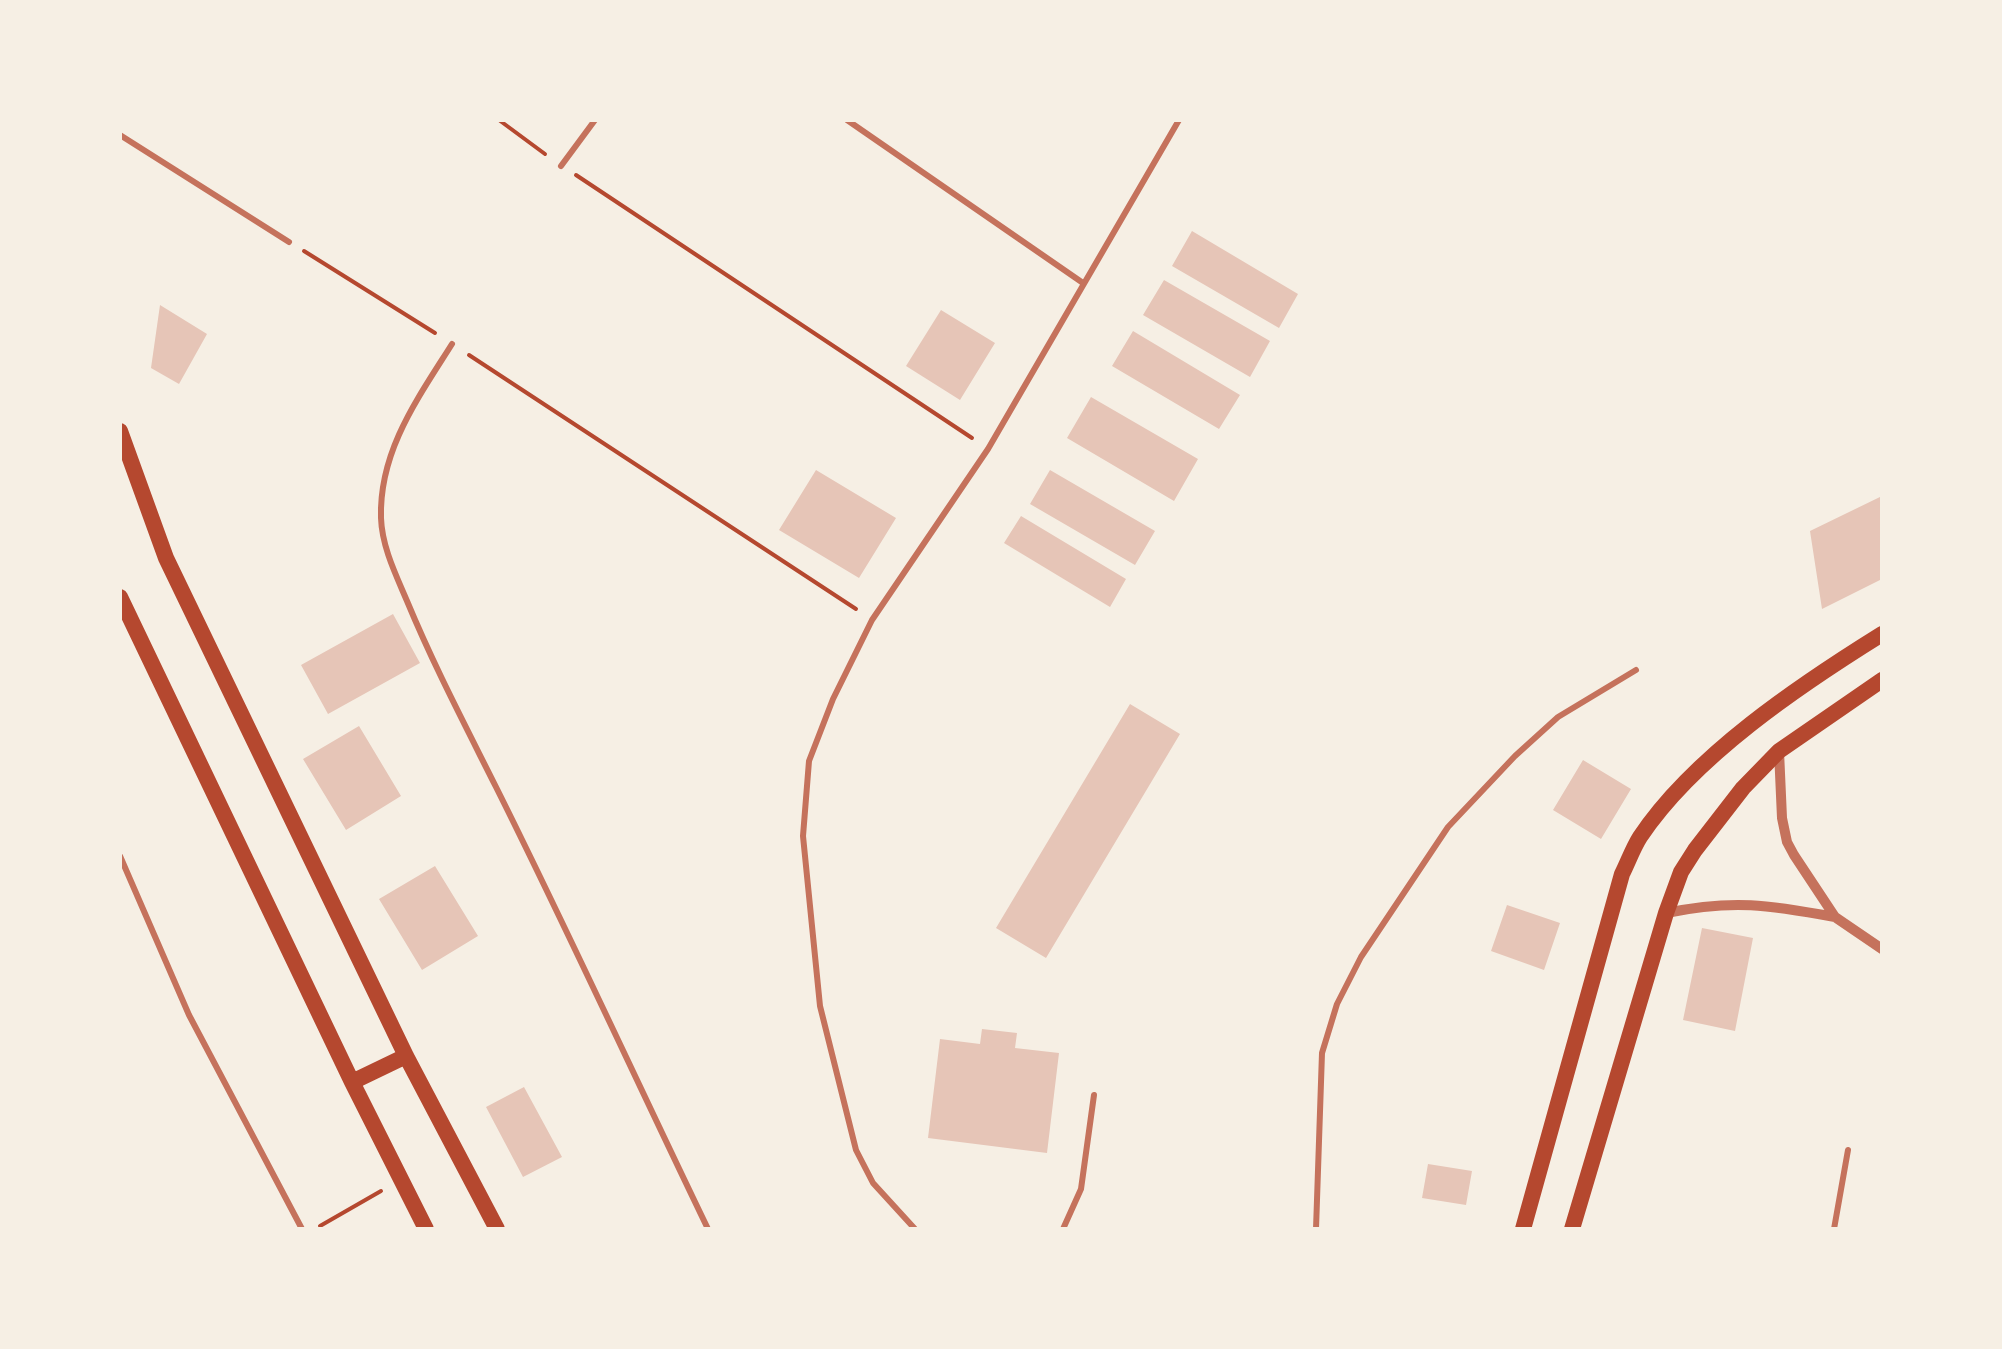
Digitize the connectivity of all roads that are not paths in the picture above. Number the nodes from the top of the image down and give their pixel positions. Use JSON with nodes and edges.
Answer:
{"nodes":[{"id":1,"x":595,"y":120,"type":"edge"},
{"id":2,"x":847,"y":120,"type":"edge"},
{"id":3,"x":1179,"y":120,"type":"edge"},
{"id":4,"x":120,"y":135,"type":"edge"},
{"id":5,"x":561,"y":166,"type":"road end"},
{"id":6,"x":290,"y":242,"type":"road end"},
{"id":7,"x":1083,"y":283,"type":"junction"},
{"id":8,"x":452,"y":344,"type":"road end"},
{"id":9,"x":120,"y":431,"type":"edge"},
{"id":10,"x":120,"y":597,"type":"edge"},
{"id":11,"x":1882,"y":634,"type":"edge"},
{"id":12,"x":1636,"y":670,"type":"dead end"},
{"id":13,"x":1882,"y":680,"type":"edge"},
{"id":14,"x":1779,"y":752,"type":"junction"},
{"id":15,"x":120,"y":856,"type":"edge"},
{"id":16,"x":1666,"y":912,"type":"junction"},
{"id":17,"x":1834,"y":917,"type":"junction"},
{"id":18,"x":1882,"y":949,"type":"edge"},
{"id":19,"x":406,"y":1056,"type":"junction"},
{"id":20,"x":352,"y":1082,"type":"junction"},
{"id":21,"x":1094,"y":1095,"type":"dead end"},
{"id":22,"x":1848,"y":1150,"type":"dead end"},
{"id":23,"x":302,"y":1229,"type":"edge"},
{"id":24,"x":426,"y":1229,"type":"edge"},
{"id":25,"x":497,"y":1229,"type":"edge"},
{"id":26,"x":708,"y":1229,"type":"edge"},
{"id":27,"x":915,"y":1229,"type":"edge"},
{"id":28,"x":1063,"y":1229,"type":"edge"},
{"id":29,"x":1316,"y":1229,"type":"edge"},
{"id":30,"x":1523,"y":1229,"type":"edge"},
{"id":31,"x":1572,"y":1229,"type":"edge"},
{"id":32,"x":1834,"y":1229,"type":"edge"}],
"edges":[{"from":1,"to":5,"type":"street"},
{"from":2,"to":7,"type":"street"},
{"from":3,"to":7,"type":"street"},
{"from":4,"to":6,"type":"street"},
{"from":7,"to":27,"type":"street"},
{"from":8,"to":26,"type":"street"},
{"from":9,"to":19,"type":"highway"},
{"from":10,"to":20,"type":"highway"},
{"from":11,"to":30,"type":"highway"},
{"from":12,"to":29,"type":"street"},
{"from":13,"to":14,"type":"highway"},
{"from":14,"to":16,"type":"highway"},
{"from":14,"to":17,"type":"street"},
{"from":15,"to":23,"type":"street"},
{"from":16,"to":17,"type":"street"},
{"from":16,"to":31,"type":"highway"},
{"from":17,"to":18,"type":"street"},
{"from":19,"to":20,"type":"highway"},
{"from":19,"to":25,"type":"highway"},
{"from":20,"to":24,"type":"highway"},
{"from":21,"to":28,"type":"street"},
{"from":22,"to":32,"type":"street"}]}
